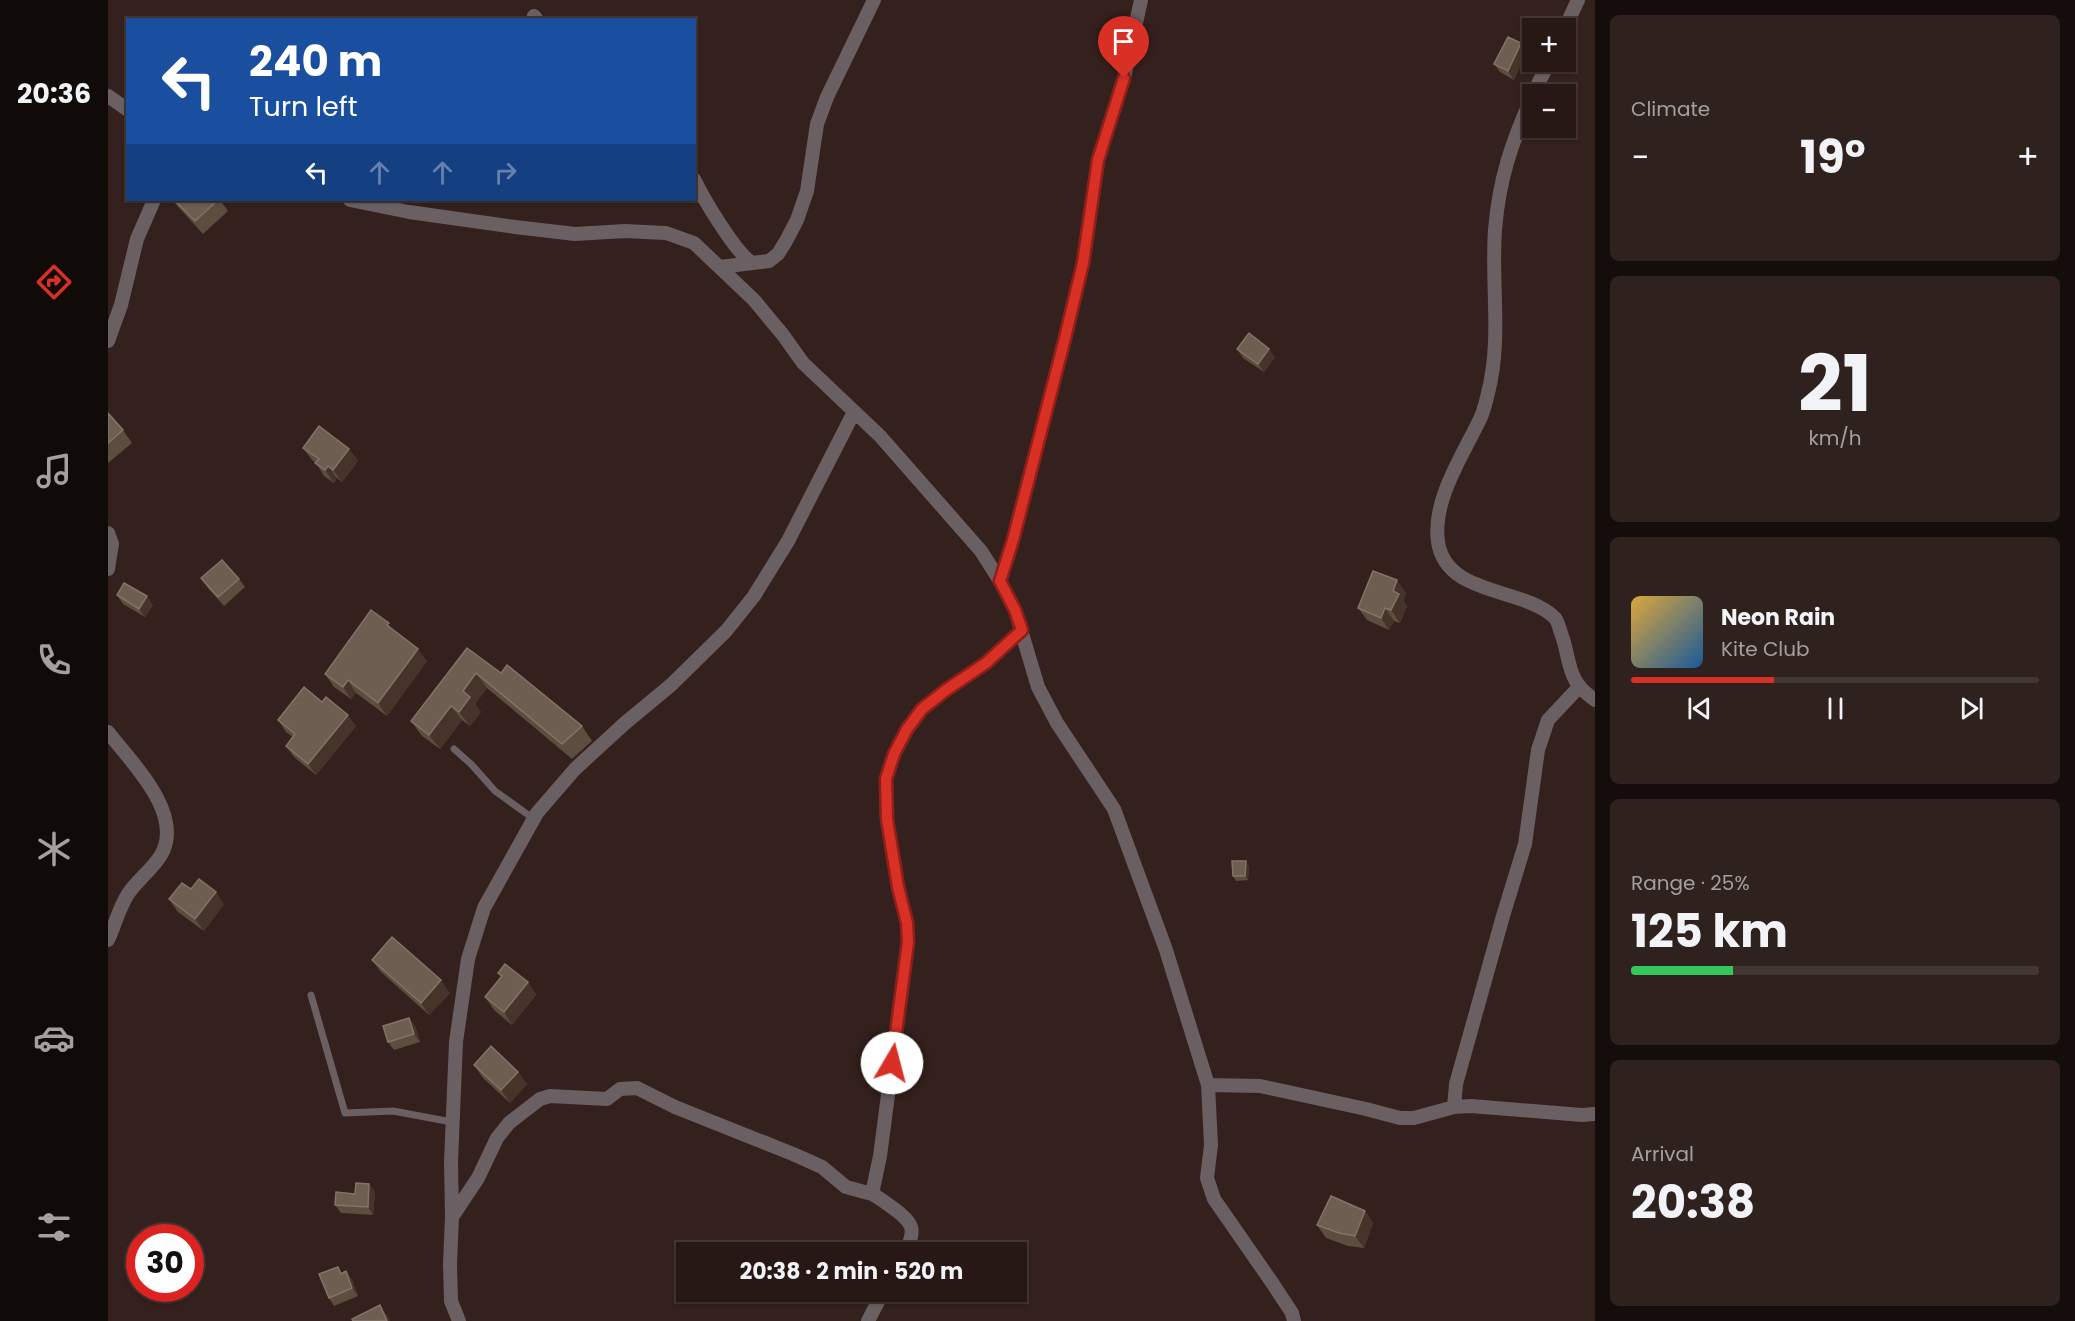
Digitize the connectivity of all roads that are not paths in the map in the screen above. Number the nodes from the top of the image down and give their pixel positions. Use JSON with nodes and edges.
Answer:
{"nodes":[{"id":1,"x":874,"y":0,"type":"edge"},
{"id":2,"x":1141,"y":0,"type":"edge"},
{"id":3,"x":1578,"y":0,"type":"edge"},
{"id":4,"x":1570,"y":18,"type":"edge"},
{"id":5,"x":108,"y":96,"type":"edge"},
{"id":6,"x":126,"y":109,"type":"edge"},
{"id":7,"x":1522,"y":119,"type":"edge"},
{"id":8,"x":696,"y":184,"type":"edge"},
{"id":9,"x":154,"y":201,"type":"edge"},
{"id":10,"x":355,"y":201,"type":"edge"},
{"id":11,"x":752,"y":263,"type":"junction"},
{"id":12,"x":720,"y":267,"type":"junction"},
{"id":13,"x":108,"y":341,"type":"edge"},
{"id":14,"x":854,"y":412,"type":"junction"},
{"id":15,"x":108,"y":533,"type":"edge"},
{"id":16,"x":108,"y":569,"type":"edge"},
{"id":17,"x":1000,"y":581,"type":"junction"},
{"id":18,"x":1022,"y":630,"type":"junction"},
{"id":19,"x":1579,"y":687,"type":"junction"},
{"id":20,"x":1595,"y":700,"type":"edge"},
{"id":21,"x":108,"y":732,"type":"edge"},
{"id":22,"x":454,"y":749,"type":"dead end"},
{"id":23,"x":534,"y":819,"type":"junction"},
{"id":24,"x":108,"y":940,"type":"edge"},
{"id":25,"x":311,"y":995,"type":"dead end"},
{"id":26,"x":1208,"y":1085,"type":"junction"},
{"id":27,"x":1454,"y":1107,"type":"junction"},
{"id":28,"x":1595,"y":1114,"type":"edge"},
{"id":29,"x":452,"y":1122,"type":"junction"},
{"id":30,"x":872,"y":1194,"type":"junction"},
{"id":31,"x":452,"y":1217,"type":"junction"},
{"id":32,"x":910,"y":1242,"type":"edge"},
{"id":33,"x":878,"y":1302,"type":"edge"},
{"id":34,"x":459,"y":1321,"type":"edge"},
{"id":35,"x":868,"y":1321,"type":"edge"},
{"id":36,"x":1294,"y":1321,"type":"edge"}],
"edges":[{"from":1,"to":11,"type":"street"},
{"from":2,"to":17,"type":"street"},
{"from":3,"to":4,"type":"street"},
{"from":5,"to":6,"type":"street"},
{"from":7,"to":19,"type":"street"},
{"from":8,"to":11,"type":"street"},
{"from":9,"to":13,"type":"street"},
{"from":10,"to":12,"type":"street"},
{"from":11,"to":12,"type":"street"},
{"from":12,"to":14,"type":"street"},
{"from":14,"to":17,"type":"street"},
{"from":14,"to":23,"type":"street"},
{"from":15,"to":16,"type":"street"},
{"from":17,"to":18,"type":"street"},
{"from":18,"to":26,"type":"street"},
{"from":18,"to":30,"type":"street"},
{"from":19,"to":20,"type":"street"},
{"from":19,"to":27,"type":"street"},
{"from":21,"to":24,"type":"street"},
{"from":22,"to":23,"type":"lane"},
{"from":23,"to":29,"type":"street"},
{"from":25,"to":29,"type":"lane"},
{"from":26,"to":27,"type":"street"},
{"from":26,"to":36,"type":"street"},
{"from":27,"to":28,"type":"street"},
{"from":29,"to":31,"type":"street"},
{"from":30,"to":31,"type":"street"},
{"from":30,"to":32,"type":"street"},
{"from":31,"to":34,"type":"street"},
{"from":33,"to":35,"type":"street"}]}
